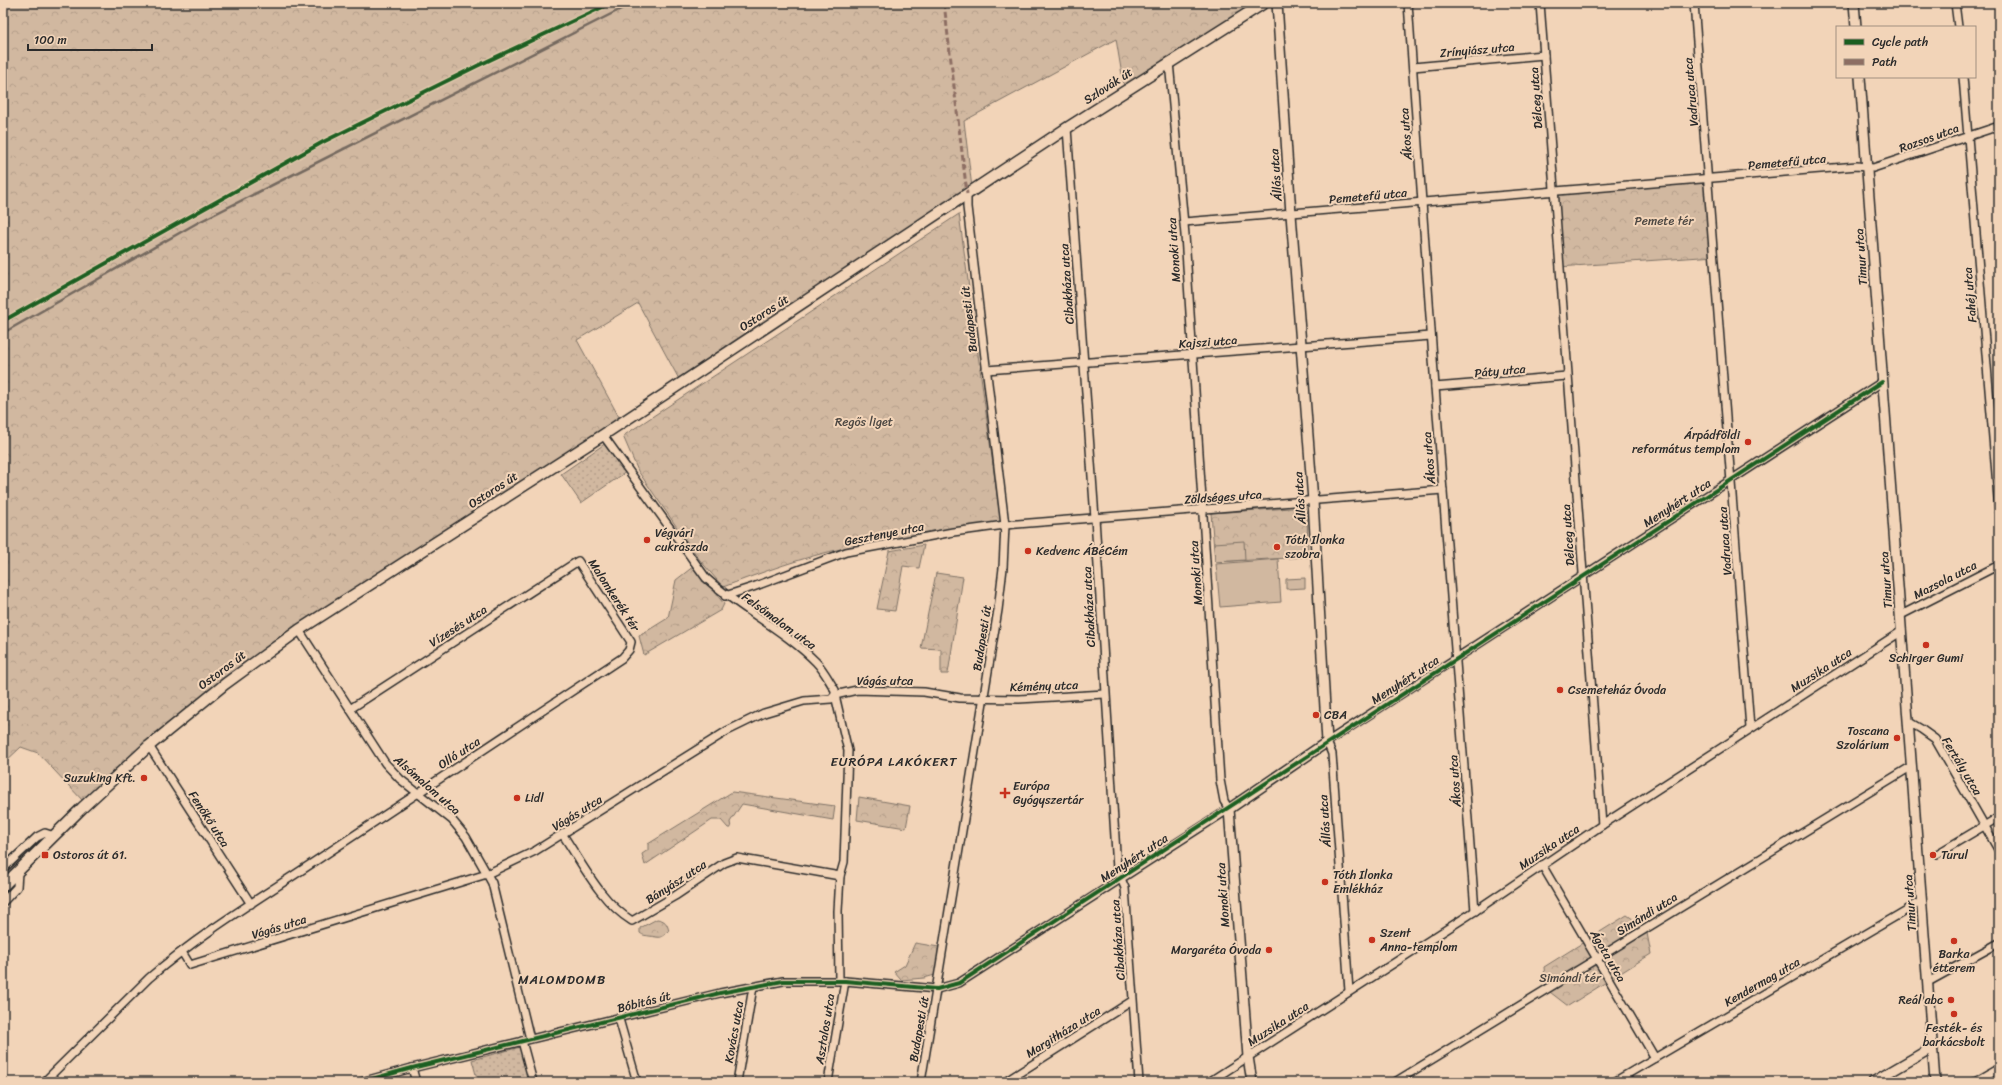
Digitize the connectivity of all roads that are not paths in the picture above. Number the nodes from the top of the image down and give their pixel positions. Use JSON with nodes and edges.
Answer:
{"nodes":[{"id":1,"x":1264,"y":3,"type":"edge"},
{"id":2,"x":1277,"y":3,"type":"edge"},
{"id":3,"x":1408,"y":3,"type":"edge"},
{"id":4,"x":1540,"y":3,"type":"edge"},
{"id":5,"x":1694,"y":3,"type":"edge"},
{"id":6,"x":1854,"y":3,"type":"edge"},
{"id":7,"x":1955,"y":3,"type":"edge"},
{"id":8,"x":1856,"y":26,"type":"edge"},
{"id":9,"x":1958,"y":26,"type":"edge"},
{"id":10,"x":1544,"y":55,"type":"junction"},
{"id":11,"x":1169,"y":62,"type":"junction"},
{"id":12,"x":1413,"y":66,"type":"junction"},
{"id":13,"x":1860,"y":78,"type":"edge"},
{"id":14,"x":1963,"y":78,"type":"edge"},
{"id":15,"x":1999,"y":126,"type":"edge"},
{"id":16,"x":1067,"y":128,"type":"junction"},
{"id":17,"x":1968,"y":136,"type":"junction"},
{"id":18,"x":1867,"y":167,"type":"junction"},
{"id":19,"x":1709,"y":180,"type":"junction"},
{"id":20,"x":1554,"y":192,"type":"junction"},
{"id":21,"x":967,"y":194,"type":"junction"},
{"id":22,"x":1422,"y":202,"type":"junction"},
{"id":23,"x":1290,"y":214,"type":"junction"},
{"id":24,"x":1184,"y":222,"type":"junction"},
{"id":25,"x":1431,"y":336,"type":"junction"},
{"id":26,"x":1301,"y":346,"type":"junction"},
{"id":27,"x":1193,"y":354,"type":"junction"},
{"id":28,"x":1084,"y":363,"type":"junction"},
{"id":29,"x":986,"y":370,"type":"junction"},
{"id":30,"x":1567,"y":376,"type":"junction"},
{"id":31,"x":1882,"y":382,"type":"junction"},
{"id":32,"x":1435,"y":387,"type":"junction"},
{"id":33,"x":603,"y":435,"type":"junction"},
{"id":34,"x":1732,"y":480,"type":"junction"},
{"id":35,"x":1443,"y":490,"type":"junction"},
{"id":36,"x":1313,"y":501,"type":"junction"},
{"id":37,"x":1203,"y":510,"type":"junction"},
{"id":38,"x":1999,"y":510,"type":"edge"},
{"id":39,"x":1095,"y":518,"type":"junction"},
{"id":40,"x":1004,"y":525,"type":"junction"},
{"id":41,"x":578,"y":561,"type":"joint"},
{"id":42,"x":1999,"y":565,"type":"edge"},
{"id":43,"x":1582,"y":576,"type":"junction"},
{"id":44,"x":725,"y":596,"type":"junction"},
{"id":45,"x":1901,"y":615,"type":"junction"},
{"id":46,"x":299,"y":630,"type":"junction"},
{"id":47,"x":1902,"y":631,"type":"junction"},
{"id":48,"x":632,"y":642,"type":"joint"},
{"id":49,"x":1457,"y":659,"type":"junction"},
{"id":50,"x":1106,"y":694,"type":"junction"},
{"id":51,"x":835,"y":695,"type":"junction"},
{"id":52,"x":983,"y":697,"type":"junction"},
{"id":53,"x":350,"y":709,"type":"junction"},
{"id":54,"x":1909,"y":722,"type":"junction"},
{"id":55,"x":1750,"y":728,"type":"junction"},
{"id":56,"x":1327,"y":742,"type":"junction"},
{"id":57,"x":149,"y":746,"type":"junction"},
{"id":58,"x":1912,"y":766,"type":"junction"},
{"id":59,"x":418,"y":792,"type":"junction"},
{"id":60,"x":1229,"y":809,"type":"junction"},
{"id":61,"x":1999,"y":817,"type":"edge"},
{"id":62,"x":1984,"y":825,"type":"junction"},
{"id":63,"x":1602,"y":826,"type":"junction"},
{"id":64,"x":563,"y":835,"type":"junction"},
{"id":65,"x":54,"y":836,"type":"junction"},
{"id":66,"x":1999,"y":851,"type":"edge"},
{"id":67,"x":1937,"y":854,"type":"dead end"},
{"id":68,"x":1542,"y":865,"type":"junction"},
{"id":69,"x":3,"y":869,"type":"edge"},
{"id":70,"x":18,"y":872,"type":"junction"},
{"id":71,"x":487,"y":874,"type":"junction"},
{"id":72,"x":840,"y":876,"type":"junction"},
{"id":73,"x":1122,"y":878,"type":"junction"},
{"id":74,"x":3,"y":886,"type":"edge"},
{"id":75,"x":1922,"y":901,"type":"junction"},
{"id":76,"x":3,"y":902,"type":"edge"},
{"id":77,"x":251,"y":904,"type":"junction"},
{"id":78,"x":1475,"y":911,"type":"junction"},
{"id":79,"x":1999,"y":943,"type":"edge"},
{"id":80,"x":182,"y":952,"type":"junction"},
{"id":81,"x":1596,"y":958,"type":"junction"},
{"id":82,"x":842,"y":980,"type":"junction"},
{"id":83,"x":1928,"y":982,"type":"junction"},
{"id":84,"x":753,"y":987,"type":"junction"},
{"id":85,"x":937,"y":989,"type":"junction"},
{"id":86,"x":1349,"y":991,"type":"junction"},
{"id":87,"x":1132,"y":1001,"type":"junction"},
{"id":88,"x":619,"y":1018,"type":"junction"},
{"id":89,"x":530,"y":1039,"type":"junction"},
{"id":90,"x":522,"y":1041,"type":"junction"},
{"id":91,"x":1933,"y":1047,"type":"junction"},
{"id":92,"x":1248,"y":1057,"type":"junction"},
{"id":93,"x":1655,"y":1058,"type":"junction"},
{"id":94,"x":412,"y":1068,"type":"junction"},
{"id":95,"x":1999,"y":1068,"type":"edge"},
{"id":96,"x":44,"y":1082,"type":"edge"},
{"id":97,"x":361,"y":1082,"type":"edge"},
{"id":98,"x":416,"y":1082,"type":"edge"},
{"id":99,"x":533,"y":1082,"type":"edge"},
{"id":100,"x":637,"y":1082,"type":"edge"},
{"id":101,"x":736,"y":1082,"type":"edge"},
{"id":102,"x":828,"y":1082,"type":"edge"},
{"id":103,"x":921,"y":1082,"type":"edge"},
{"id":104,"x":1005,"y":1082,"type":"edge"},
{"id":105,"x":1140,"y":1082,"type":"edge"},
{"id":106,"x":1209,"y":1082,"type":"edge"},
{"id":107,"x":1252,"y":1082,"type":"edge"},
{"id":108,"x":1395,"y":1082,"type":"edge"},
{"id":109,"x":1614,"y":1082,"type":"edge"},
{"id":110,"x":1873,"y":1082,"type":"edge"},
{"id":111,"x":1935,"y":1082,"type":"edge"},
{"id":112,"x":1976,"y":1082,"type":"edge"}],
"edges":[{"from":1,"to":11,"type":"main road","name":"Szlovák út"},
{"from":2,"to":23,"type":"street","name":"Állás utca"},
{"from":3,"to":12,"type":"street","name":"Ákos utca"},
{"from":4,"to":10,"type":"street","name":"Délceg utca"},
{"from":5,"to":19,"type":"street","name":"Vadruca utca"},
{"from":6,"to":8,"type":"street"},
{"from":7,"to":9,"type":"street"},
{"from":10,"to":12,"type":"street","name":"Zrínyiász utca"},
{"from":10,"to":20,"type":"street","name":"Délceg utca"},
{"from":11,"to":16,"type":"main road","name":"Szlovák út"},
{"from":11,"to":24,"type":"street","name":"Monoki utca"},
{"from":12,"to":22,"type":"street","name":"Ákos utca"},
{"from":13,"to":18,"type":"street","name":"Timur utca"},
{"from":14,"to":17,"type":"street","name":"Fahéj utca"},
{"from":15,"to":17,"type":"street","name":"Rozsos utca"},
{"from":16,"to":21,"type":"main road","name":"Szlovák út"},
{"from":16,"to":28,"type":"street","name":"Cibakháza utca"},
{"from":17,"to":18,"type":"street","name":"Rozsos utca"},
{"from":17,"to":38,"type":"street","name":"Fahéj utca"},
{"from":18,"to":19,"type":"street","name":"Pemetefű utca"},
{"from":18,"to":31,"type":"street","name":"Timur utca"},
{"from":19,"to":20,"type":"street"},
{"from":19,"to":34,"type":"street","name":"Vadruca utca"},
{"from":20,"to":22,"type":"street","name":"Pemetefű utca"},
{"from":20,"to":30,"type":"street","name":"Délceg utca"},
{"from":21,"to":29,"type":"street","name":"Budapesti út"},
{"from":21,"to":33,"type":"main road","name":"Ostoros út"},
{"from":22,"to":23,"type":"street","name":"Pemetefű utca"},
{"from":22,"to":25,"type":"street","name":"Ákos utca"},
{"from":23,"to":24,"type":"street","name":"Pemetefű utca"},
{"from":23,"to":26,"type":"street","name":"Állás utca"},
{"from":24,"to":27,"type":"street","name":"Monoki utca"},
{"from":25,"to":26,"type":"street","name":"Kajszi utca"},
{"from":25,"to":32,"type":"street","name":"Ákos utca"},
{"from":26,"to":27,"type":"street","name":"Kajszi utca"},
{"from":26,"to":36,"type":"street","name":"Állás utca"},
{"from":27,"to":28,"type":"street","name":"Kajszi utca"},
{"from":27,"to":37,"type":"street","name":"Monoki utca"},
{"from":28,"to":29,"type":"street","name":"Kajszi utca"},
{"from":28,"to":39,"type":"street","name":"Cibakháza utca"},
{"from":29,"to":40,"type":"street","name":"Budapesti út"},
{"from":30,"to":32,"type":"street","name":"Páty utca"},
{"from":30,"to":43,"type":"street","name":"Délceg utca"},
{"from":31,"to":34,"type":"street","name":"Menyhért utca"},
{"from":31,"to":45,"type":"street","name":"Timur utca"},
{"from":32,"to":35,"type":"street","name":"Ákos utca"},
{"from":33,"to":44,"type":"street","name":"Felsőmalom utca"},
{"from":33,"to":46,"type":"main road","name":"Ostoros út"},
{"from":34,"to":43,"type":"street","name":"Menyhért utca"},
{"from":34,"to":55,"type":"street","name":"Vadruca utca"},
{"from":35,"to":36,"type":"street","name":"Zöldséges utca"},
{"from":35,"to":49,"type":"street","name":"Ákos utca"},
{"from":36,"to":37,"type":"street","name":"Zöldséges utca"},
{"from":36,"to":56,"type":"street","name":"Állás utca"},
{"from":37,"to":39,"type":"street","name":"Zöldséges utca"},
{"from":37,"to":60,"type":"street","name":"Monoki utca"},
{"from":39,"to":40,"type":"street","name":"Zöldséges utca"},
{"from":39,"to":50,"type":"street","name":"Cibakháza utca"},
{"from":40,"to":44,"type":"street","name":"Gesztenye utca"},
{"from":40,"to":52,"type":"street","name":"Budapesti út"},
{"from":41,"to":48,"type":"street","name":"Malomkerék tér"},
{"from":41,"to":53,"type":"street","name":"Vízesés utca"},
{"from":42,"to":45,"type":"street","name":"Mazsola utca"},
{"from":43,"to":49,"type":"street","name":"Menyhért utca"},
{"from":43,"to":63,"type":"street","name":"Délceg utca"},
{"from":44,"to":51,"type":"street","name":"Felsőmalom utca"},
{"from":45,"to":47,"type":"street","name":"Timur utca"},
{"from":46,"to":53,"type":"street","name":"Alsómalom utca"},
{"from":46,"to":57,"type":"main road","name":"Ostoros út"},
{"from":47,"to":54,"type":"street","name":"Timur utca"},
{"from":47,"to":55,"type":"street","name":"Muzsika utca"},
{"from":48,"to":59,"type":"street","name":"Olló utca"},
{"from":49,"to":56,"type":"street","name":"Menyhért utca"},
{"from":49,"to":78,"type":"street","name":"Ákos utca"},
{"from":50,"to":52,"type":"street","name":"Kémény utca"},
{"from":50,"to":73,"type":"street","name":"Cibakháza utca"},
{"from":51,"to":52,"type":"street","name":"Vágás utca"},
{"from":51,"to":64,"type":"street","name":"Vágás utca"},
{"from":51,"to":72,"type":"street","name":"Felsőmalom utca"},
{"from":52,"to":85,"type":"street","name":"Budapesti út"},
{"from":53,"to":59,"type":"street","name":"Alsómalom utca"},
{"from":54,"to":58,"type":"street","name":"Timur utca"},
{"from":54,"to":62,"type":"street","name":"Fertály utca"},
{"from":55,"to":63,"type":"street","name":"Muzsika utca"},
{"from":56,"to":60,"type":"street","name":"Menyhért utca"},
{"from":56,"to":86,"type":"street","name":"Állás utca"},
{"from":57,"to":65,"type":"main road","name":"Ostoros út"},
{"from":57,"to":77,"type":"street","name":"Fenőkő utca"},
{"from":58,"to":75,"type":"street","name":"Timur utca"},
{"from":58,"to":81,"type":"street","name":"Simándi utca"},
{"from":59,"to":71,"type":"street","name":"Alsómalom utca"},
{"from":59,"to":77,"type":"street","name":"Olló utca"},
{"from":60,"to":73,"type":"street","name":"Menyhért utca"},
{"from":60,"to":92,"type":"street","name":"Monoki utca"},
{"from":61,"to":62,"type":"street"},
{"from":62,"to":66,"type":"street","name":"Fertály utca"},
{"from":62,"to":67,"type":"street"},
{"from":63,"to":68,"type":"street","name":"Muzsika utca"},
{"from":64,"to":71,"type":"street","name":"Vágás utca"},
{"from":64,"to":72,"type":"street","name":"Bányász utca"},
{"from":65,"to":69,"type":"street"},
{"from":65,"to":70,"type":"main road","name":"Ostoros út"},
{"from":68,"to":78,"type":"street","name":"Muzsika utca"},
{"from":68,"to":81,"type":"street","name":"Ágota utca"},
{"from":70,"to":74,"type":"main road","name":"Ostoros út"},
{"from":70,"to":76,"type":"street"},
{"from":71,"to":80,"type":"street","name":"Vágás utca"},
{"from":71,"to":89,"type":"street","name":"Alsómalom utca"},
{"from":72,"to":82,"type":"street","name":"Felsőmalom utca"},
{"from":73,"to":85,"type":"street","name":"Menyhért utca"},
{"from":73,"to":87,"type":"street","name":"Cibakháza utca"},
{"from":75,"to":83,"type":"street","name":"Timur utca"},
{"from":75,"to":93,"type":"street","name":"Kendermag utca"},
{"from":77,"to":80,"type":"street"},
{"from":78,"to":86,"type":"street","name":"Muzsika utca"},
{"from":79,"to":83,"type":"street"},
{"from":80,"to":96,"type":"street"},
{"from":81,"to":93,"type":"street","name":"Ágota utca"},
{"from":81,"to":108,"type":"street","name":"Simándi utca"},
{"from":82,"to":84,"type":"street","name":"Bóbitás út"},
{"from":82,"to":85,"type":"street","name":"Bóbitás út"},
{"from":82,"to":102,"type":"street","name":"Asztalos utca"},
{"from":83,"to":91,"type":"street","name":"Timur utca"},
{"from":84,"to":88,"type":"street","name":"Bóbitás út"},
{"from":84,"to":101,"type":"street","name":"Kovács utca"},
{"from":85,"to":103,"type":"street","name":"Budapesti út"},
{"from":86,"to":92,"type":"street","name":"Muzsika utca"},
{"from":87,"to":104,"type":"street","name":"Margitháza utca"},
{"from":87,"to":105,"type":"street","name":"Cibakháza utca"},
{"from":88,"to":89,"type":"street","name":"Bóbitás út"},
{"from":88,"to":100,"type":"street"},
{"from":89,"to":90,"type":"street","name":"Bóbitás út"},
{"from":90,"to":94,"type":"street","name":"Bóbitás út"},
{"from":90,"to":99,"type":"street"},
{"from":91,"to":110,"type":"street"},
{"from":91,"to":111,"type":"street","name":"Timur utca"},
{"from":92,"to":106,"type":"street","name":"Muzsika utca"},
{"from":92,"to":107,"type":"street","name":"Monoki utca"},
{"from":93,"to":109,"type":"street","name":"Kendermag utca"},
{"from":94,"to":97,"type":"street","name":"Bóbitás út"},
{"from":94,"to":98,"type":"street"},
{"from":95,"to":112,"type":"street"}]}
